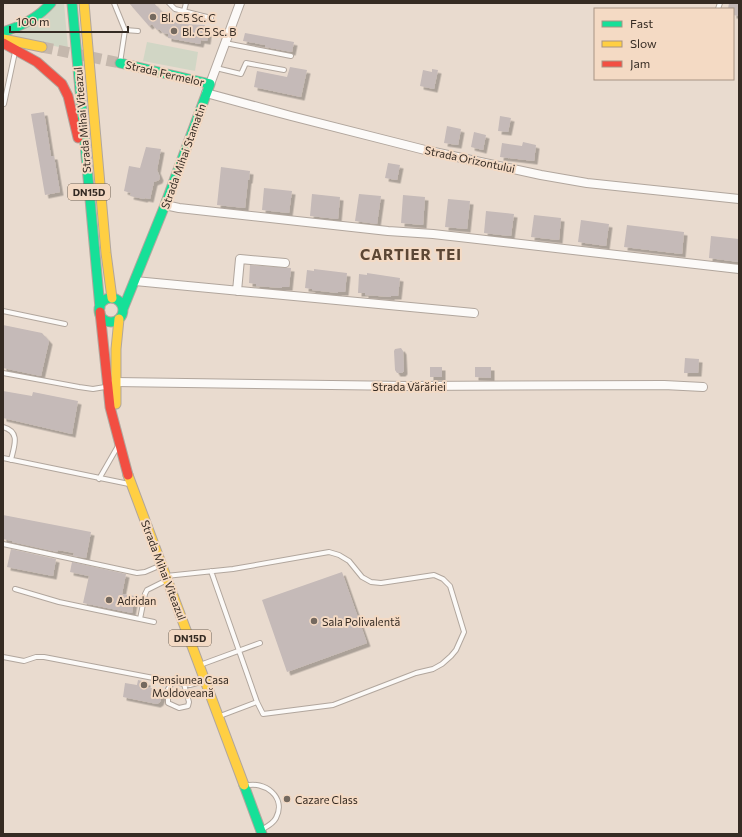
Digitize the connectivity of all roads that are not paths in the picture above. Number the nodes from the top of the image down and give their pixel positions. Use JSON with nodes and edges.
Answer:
{"nodes":[{"id":1,"x":51,"y":3,"type":"edge"},
{"id":2,"x":72,"y":3,"type":"edge"},
{"id":3,"x":84,"y":3,"type":"edge"},
{"id":4,"x":114,"y":3,"type":"edge"},
{"id":5,"x":169,"y":3,"type":"edge"},
{"id":6,"x":186,"y":3,"type":"edge"},
{"id":7,"x":239,"y":3,"type":"edge"},
{"id":8,"x":184,"y":11,"type":"junction"},
{"id":9,"x":212,"y":18,"type":"dead end"},
{"id":10,"x":125,"y":30,"type":"junction"},
{"id":11,"x":138,"y":31,"type":"dead end"},
{"id":12,"x":3,"y":33,"type":"edge"},
{"id":13,"x":3,"y":43,"type":"edge"},
{"id":14,"x":225,"y":43,"type":"junction"},
{"id":15,"x":42,"y":47,"type":"tunnel mouth"},
{"id":16,"x":15,"y":49,"type":"junction"},
{"id":17,"x":291,"y":56,"type":"dead end"},
{"id":18,"x":120,"y":63,"type":"joint"},
{"id":19,"x":216,"y":68,"type":"junction"},
{"id":20,"x":284,"y":70,"type":"dead end"},
{"id":21,"x":210,"y":84,"type":"junction"},
{"id":22,"x":206,"y":93,"type":"junction"},
{"id":23,"x":4,"y":104,"type":"dead end"},
{"id":24,"x":87,"y":174,"type":"junction"},
{"id":25,"x":739,"y":199,"type":"edge"},
{"id":26,"x":165,"y":204,"type":"junction"},
{"id":27,"x":285,"y":264,"type":"dead end"},
{"id":28,"x":739,"y":269,"type":"edge"},
{"id":29,"x":135,"y":281,"type":"junction"},
{"id":30,"x":237,"y":291,"type":"junction"},
{"id":31,"x":112,"y":298,"type":"junction"},
{"id":32,"x":123,"y":308,"type":"junction"},
{"id":33,"x":100,"y":310,"type":"junction"},
{"id":34,"x":3,"y":312,"type":"edge"},
{"id":35,"x":474,"y":313,"type":"dead end"},
{"id":36,"x":119,"y":319,"type":"junction"},
{"id":37,"x":65,"y":324,"type":"dead end"},
{"id":38,"x":3,"y":373,"type":"edge"},
{"id":39,"x":115,"y":382,"type":"junction"},
{"id":40,"x":107,"y":387,"type":"junction"},
{"id":41,"x":703,"y":387,"type":"dead end"},
{"id":42,"x":3,"y":427,"type":"edge"},
{"id":43,"x":119,"y":442,"type":"junction"},
{"id":44,"x":3,"y":458,"type":"edge"},
{"id":45,"x":11,"y":460,"type":"junction"},
{"id":46,"x":99,"y":478,"type":"junction"},
{"id":47,"x":132,"y":485,"type":"junction"},
{"id":48,"x":3,"y":544,"type":"edge"},
{"id":49,"x":161,"y":565,"type":"junction"},
{"id":50,"x":211,"y":571,"type":"junction"},
{"id":51,"x":166,"y":578,"type":"junction"},
{"id":52,"x":15,"y":589,"type":"dead end"},
{"id":53,"x":140,"y":619,"type":"junction"},
{"id":54,"x":154,"y":622,"type":"dead end"},
{"id":55,"x":260,"y":643,"type":"dead end"},
{"id":56,"x":240,"y":651,"type":"junction"},
{"id":57,"x":3,"y":657,"type":"edge"},
{"id":58,"x":200,"y":665,"type":"junction"},
{"id":59,"x":205,"y":680,"type":"junction"},
{"id":60,"x":172,"y":682,"type":"junction"},
{"id":61,"x":184,"y":684,"type":"junction"},
{"id":62,"x":257,"y":702,"type":"junction"},
{"id":63,"x":219,"y":717,"type":"junction"},
{"id":64,"x":244,"y":786,"type":"junction"},
{"id":65,"x":261,"y":832,"type":"edge"}],
"edges":[{"from":1,"to":12,"type":"main road"},
{"from":2,"to":24,"type":"main road","name":"Strada Mihai Viteazul","number":"DN15D"},
{"from":3,"to":31,"type":"main road","name":"Strada Mihai Viteazul","number":"DN15D"},
{"from":4,"to":10,"type":"lane"},
{"from":5,"to":8,"type":"lane"},
{"from":6,"to":8,"type":"lane"},
{"from":7,"to":14,"type":"street","name":"Strada Mihai Stamatin"},
{"from":8,"to":9,"type":"lane"},
{"from":10,"to":11,"type":"lane"},
{"from":10,"to":18,"type":"lane"},
{"from":12,"to":15,"type":"main road"},
{"from":13,"to":16,"type":"main road"},
{"from":14,"to":17,"type":"lane"},
{"from":14,"to":19,"type":"street","name":"Strada Mihai Stamatin"},
{"from":16,"to":23,"type":"lane"},
{"from":16,"to":24,"type":"main road"},
{"from":18,"to":21,"type":"main road","name":"Strada Fermelor"},
{"from":19,"to":20,"type":"lane"},
{"from":19,"to":21,"type":"street","name":"Strada Mihai Stamatin"},
{"from":21,"to":22,"type":"main road","name":"Strada Mihai Stamatin"},
{"from":22,"to":25,"type":"street","name":"Strada Orizontului"},
{"from":22,"to":26,"type":"main road","name":"Strada Mihai Stamatin"},
{"from":24,"to":33,"type":"main road","name":"Strada Mihai Viteazul","number":"DN15D"},
{"from":26,"to":28,"type":"street"},
{"from":26,"to":29,"type":"main road","name":"Strada Mihai Stamatin"},
{"from":27,"to":30,"type":"street"},
{"from":29,"to":30,"type":"street"},
{"from":29,"to":32,"type":"main road","name":"Strada Mihai Stamatin"},
{"from":30,"to":35,"type":"street"},
{"from":31,"to":32,"type":"main road"},
{"from":31,"to":33,"type":"main road"},
{"from":32,"to":36,"type":"main road","name":"Strada Mihai Viteazul","number":"DN15D"},
{"from":33,"to":36,"type":"main road"},
{"from":33,"to":40,"type":"main road","name":"Strada Mihai Viteazul","number":"DN15D"},
{"from":34,"to":37,"type":"lane"},
{"from":36,"to":39,"type":"main road","name":"Strada Mihai Viteazul","number":"DN15D"},
{"from":38,"to":40,"type":"lane"},
{"from":39,"to":41,"type":"street","name":"Strada Vărăriei"},
{"from":39,"to":43,"type":"main road","name":"Strada Mihai Viteazul","number":"DN15D"},
{"from":40,"to":43,"type":"main road","name":"Strada Mihai Viteazul","number":"DN15D"},
{"from":42,"to":45,"type":"lane"},
{"from":43,"to":46,"type":"lane"},
{"from":43,"to":47,"type":"main road","name":"Strada Mihai Viteazul","number":"DN15D"},
{"from":44,"to":45,"type":"lane"},
{"from":45,"to":46,"type":"lane"},
{"from":46,"to":47,"type":"lane"},
{"from":47,"to":49,"type":"main road","name":"Strada Mihai Viteazul","number":"DN15D"},
{"from":48,"to":49,"type":"lane"},
{"from":49,"to":51,"type":"main road","name":"Strada Mihai Viteazul","number":"DN15D"},
{"from":50,"to":51,"type":"lane"},
{"from":50,"to":56,"type":"lane"},
{"from":50,"to":62,"type":"lane"},
{"from":51,"to":53,"type":"lane"},
{"from":51,"to":58,"type":"main road","name":"Strada Mihai Viteazul","number":"DN15D"},
{"from":52,"to":53,"type":"lane"},
{"from":53,"to":54,"type":"lane"},
{"from":55,"to":56,"type":"lane"},
{"from":56,"to":58,"type":"lane"},
{"from":56,"to":62,"type":"lane"},
{"from":57,"to":60,"type":"lane"},
{"from":58,"to":59,"type":"main road","name":"Strada Mihai Viteazul","number":"DN15D"},
{"from":59,"to":61,"type":"lane"},
{"from":59,"to":63,"type":"main road","name":"Strada Mihai Viteazul","number":"DN15D"},
{"from":60,"to":61,"type":"lane"},
{"from":60,"to":61,"type":"lane"},
{"from":62,"to":63,"type":"lane"},
{"from":63,"to":64,"type":"main road","name":"Strada Mihai Viteazul","number":"DN15D"},
{"from":64,"to":65,"type":"main road","name":"Strada Mihai Viteazul","number":"DN15D"},
{"from":64,"to":65,"type":"lane"}]}
